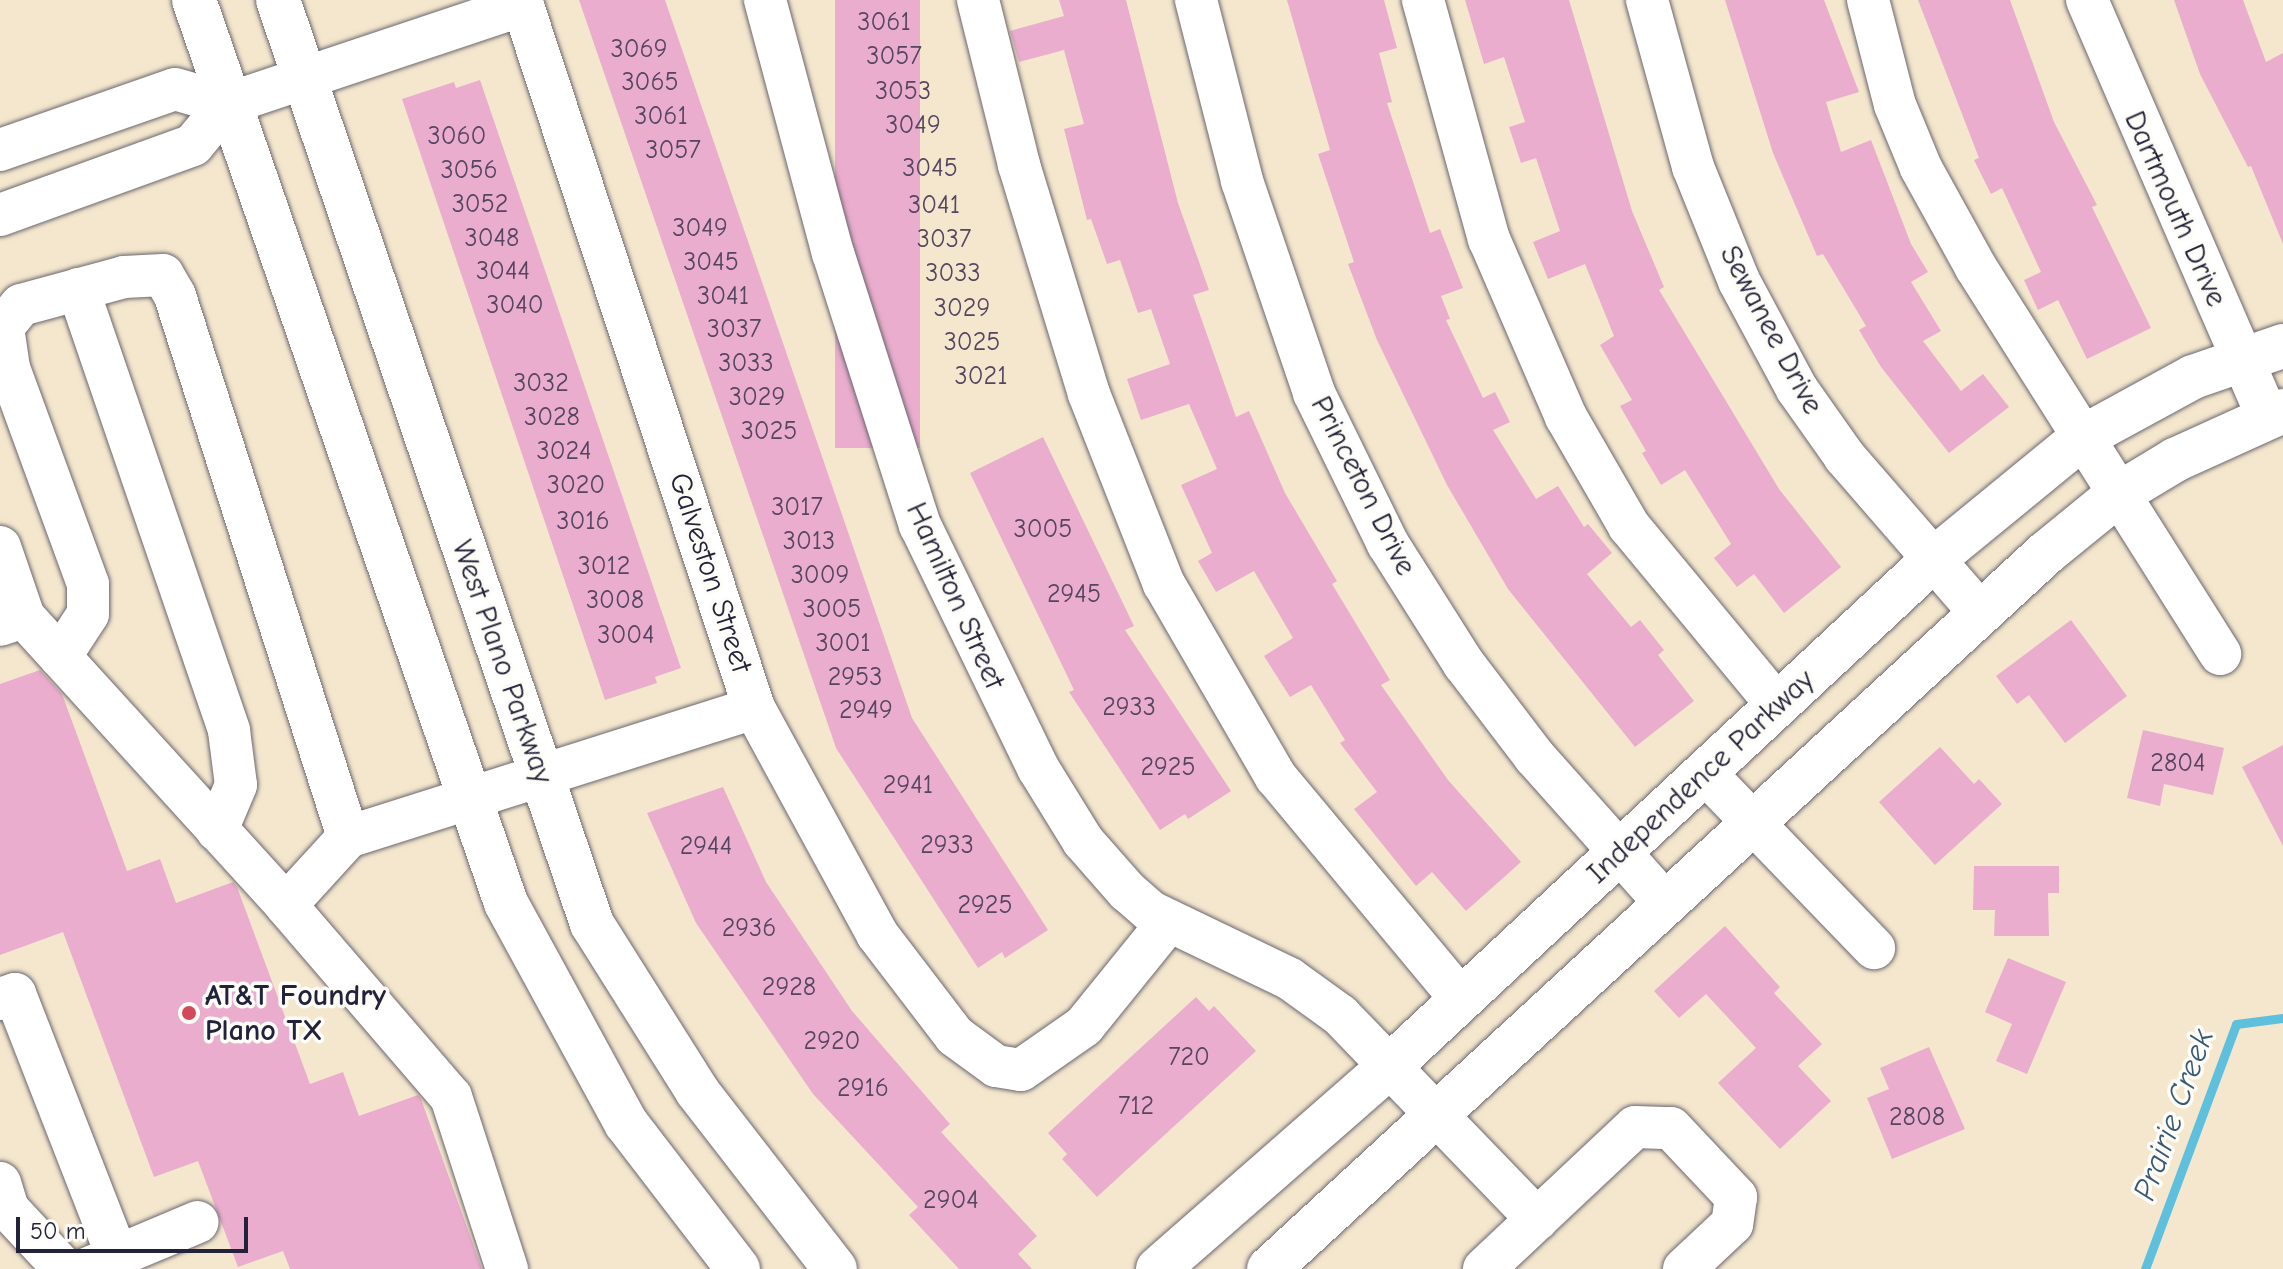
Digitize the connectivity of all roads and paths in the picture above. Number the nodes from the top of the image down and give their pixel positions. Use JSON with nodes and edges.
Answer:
{"nodes":[{"id":1,"x":194,"y":0,"type":"edge"},
{"id":2,"x":278,"y":0,"type":"edge"},
{"id":3,"x":765,"y":0,"type":"edge"},
{"id":4,"x":978,"y":0,"type":"edge"},
{"id":5,"x":1196,"y":0,"type":"edge"},
{"id":6,"x":1423,"y":0,"type":"edge"},
{"id":7,"x":1647,"y":0,"type":"edge"},
{"id":8,"x":1868,"y":0,"type":"edge"},
{"id":9,"x":2087,"y":0,"type":"edge"},
{"id":10,"x":522,"y":2,"type":"edge"},
{"id":11,"x":320,"y":76,"type":"junction"},
{"id":12,"x":227,"y":104,"type":"junction"},
{"id":13,"x":0,"y":150,"type":"edge"},
{"id":14,"x":0,"y":215,"type":"edge"},
{"id":15,"x":78,"y":289,"type":"junction"},
{"id":16,"x":2263,"y":351,"type":"edge"},
{"id":17,"x":2275,"y":413,"type":"edge"},
{"id":18,"x":2083,"y":437,"type":"junction"},
{"id":19,"x":2117,"y":495,"type":"junction"},
{"id":20,"x":0,"y":547,"type":"edge"},
{"id":21,"x":1934,"y":559,"type":"junction"},
{"id":22,"x":1980,"y":613,"type":"junction"},
{"id":23,"x":12,"y":621,"type":"edge"},
{"id":24,"x":2220,"y":654,"type":"dead end"},
{"id":25,"x":60,"y":657,"type":"junction"},
{"id":26,"x":1776,"y":704,"type":"junction"},
{"id":27,"x":754,"y":708,"type":"junction"},
{"id":28,"x":1704,"y":772,"type":"junction"},
{"id":29,"x":557,"y":773,"type":"junction"},
{"id":30,"x":470,"y":799,"type":"junction"},
{"id":31,"x":1752,"y":823,"type":"junction"},
{"id":32,"x":217,"y":830,"type":"junction"},
{"id":33,"x":348,"y":837,"type":"junction"},
{"id":34,"x":1620,"y":855,"type":"junction"},
{"id":35,"x":1664,"y":902,"type":"junction"},
{"id":36,"x":286,"y":905,"type":"junction"},
{"id":37,"x":1169,"y":921,"type":"junction"},
{"id":38,"x":1874,"y":948,"type":"dead end"},
{"id":39,"x":0,"y":999,"type":"edge"},
{"id":40,"x":1462,"y":1000,"type":"junction"},
{"id":41,"x":1378,"y":1052,"type":"junction"},
{"id":42,"x":1435,"y":1111,"type":"junction"},
{"id":43,"x":0,"y":1183,"type":"edge"},
{"id":44,"x":1537,"y":1219,"type":"junction"},
{"id":45,"x":198,"y":1222,"type":"dead end"},
{"id":46,"x":102,"y":1262,"type":"edge"},
{"id":47,"x":64,"y":1269,"type":"edge"},
{"id":48,"x":507,"y":1269,"type":"edge"},
{"id":49,"x":738,"y":1269,"type":"edge"},
{"id":50,"x":835,"y":1269,"type":"edge"},
{"id":51,"x":1158,"y":1269,"type":"edge"},
{"id":52,"x":1269,"y":1269,"type":"edge"},
{"id":53,"x":1484,"y":1269,"type":"edge"},
{"id":54,"x":1684,"y":1269,"type":"edge"}],
"edges":[{"from":1,"to":12,"type":"main road"},
{"from":2,"to":11,"type":"main road","name":"West Plano Parkway"},
{"from":3,"to":37,"type":"street","name":"Hamilton Street"},
{"from":4,"to":40,"type":"street"},
{"from":5,"to":34,"type":"street","name":"Princeton Drive"},
{"from":6,"to":26,"type":"street"},
{"from":7,"to":21,"type":"street","name":"Sewanee Drive"},
{"from":8,"to":18,"type":"street"},
{"from":9,"to":16,"type":"street","name":"Dartmouth Drive"},
{"from":10,"to":11,"type":"street"},
{"from":10,"to":27,"type":"street","name":"Galveston Street"},
{"from":11,"to":12,"type":"street"},
{"from":11,"to":29,"type":"main road","name":"West Plano Parkway"},
{"from":12,"to":13,"type":"street"},
{"from":12,"to":14,"type":"street"},
{"from":12,"to":30,"type":"main road"},
{"from":15,"to":25,"type":"street"},
{"from":15,"to":32,"type":"street"},
{"from":15,"to":33,"type":"street"},
{"from":16,"to":17,"type":"street","name":"Dartmouth Drive"},
{"from":16,"to":18,"type":"main road","name":"Independence Parkway"},
{"from":17,"to":19,"type":"main road"},
{"from":18,"to":19,"type":"street"},
{"from":18,"to":21,"type":"main road","name":"Independence Parkway"},
{"from":19,"to":22,"type":"main road"},
{"from":19,"to":24,"type":"street"},
{"from":20,"to":23,"type":"street"},
{"from":21,"to":22,"type":"street","name":"Sewanee Drive"},
{"from":21,"to":26,"type":"main road","name":"Independence Parkway"},
{"from":22,"to":31,"type":"main road"},
{"from":23,"to":25,"type":"street"},
{"from":25,"to":32,"type":"street"},
{"from":26,"to":28,"type":"main road","name":"Independence Parkway"},
{"from":27,"to":29,"type":"street"},
{"from":27,"to":37,"type":"street","name":"Galveston Street"},
{"from":28,"to":31,"type":"street"},
{"from":28,"to":34,"type":"main road","name":"Independence Parkway"},
{"from":29,"to":30,"type":"street"},
{"from":29,"to":50,"type":"main road","name":"West Plano Parkway"},
{"from":30,"to":33,"type":"street"},
{"from":30,"to":49,"type":"main road"},
{"from":31,"to":35,"type":"main road"},
{"from":31,"to":38,"type":"street"},
{"from":32,"to":36,"type":"street"},
{"from":33,"to":36,"type":"street"},
{"from":34,"to":35,"type":"street","name":"Princeton Drive"},
{"from":34,"to":40,"type":"main road","name":"Independence Parkway"},
{"from":35,"to":42,"type":"main road"},
{"from":36,"to":48,"type":"street"},
{"from":37,"to":41,"type":"street","name":"Hamilton Street"},
{"from":39,"to":46,"type":"street"},
{"from":40,"to":41,"type":"main road","name":"Independence Parkway"},
{"from":41,"to":42,"type":"street","name":"Hamilton Street"},
{"from":41,"to":51,"type":"main road","name":"Independence Parkway"},
{"from":42,"to":44,"type":"street","name":"Hamilton Street"},
{"from":42,"to":52,"type":"main road"},
{"from":43,"to":47,"type":"street"},
{"from":44,"to":53,"type":"street"},
{"from":44,"to":54,"type":"street"},
{"from":45,"to":46,"type":"street"}]}
